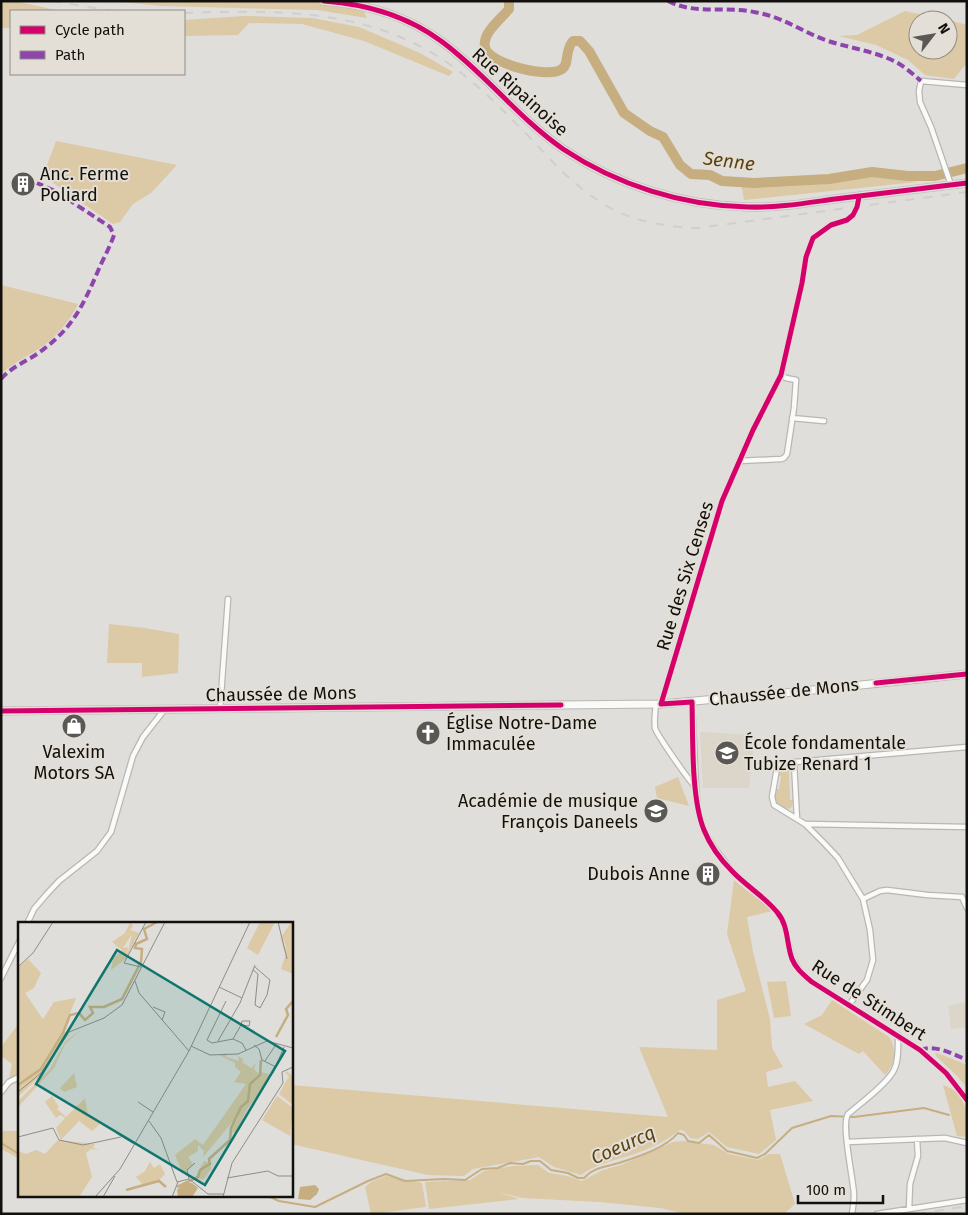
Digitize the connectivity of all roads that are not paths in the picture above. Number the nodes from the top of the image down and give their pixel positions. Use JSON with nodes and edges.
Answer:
{"nodes":[{"id":1,"x":324,"y":1,"type":"edge"},
{"id":2,"x":967,"y":85,"type":"edge"},
{"id":3,"x":950,"y":182,"type":"junction"},
{"id":4,"x":967,"y":183,"type":"edge"},
{"id":5,"x":858,"y":197,"type":"junction"},
{"id":6,"x":781,"y":375,"type":"junction"},
{"id":7,"x":792,"y":418,"type":"junction"},
{"id":8,"x":824,"y":421,"type":"dead end"},
{"id":9,"x":739,"y":461,"type":"junction"},
{"id":10,"x":228,"y":599,"type":"dead end"},
{"id":11,"x":967,"y":674,"type":"edge"},
{"id":12,"x":692,"y":702,"type":"junction"},
{"id":13,"x":658,"y":704,"type":"junction"},
{"id":14,"x":165,"y":709,"type":"junction"},
{"id":15,"x":220,"y":709,"type":"junction"},
{"id":16,"x":1,"y":711,"type":"edge"},
{"id":17,"x":967,"y":747,"type":"edge"},
{"id":18,"x":794,"y":762,"type":"junction"},
{"id":19,"x":696,"y":788,"type":"junction"},
{"id":20,"x":797,"y":819,"type":"junction"},
{"id":21,"x":805,"y":824,"type":"junction"},
{"id":22,"x":967,"y":827,"type":"edge"},
{"id":23,"x":863,"y":898,"type":"junction"},
{"id":24,"x":965,"y":901,"type":"edge"},
{"id":25,"x":967,"y":908,"type":"edge"},
{"id":26,"x":28,"y":922,"type":"edge"},
{"id":27,"x":18,"y":944,"type":"edge"},
{"id":28,"x":1,"y":978,"type":"edge"},
{"id":29,"x":849,"y":1005,"type":"junction"},
{"id":30,"x":898,"y":1035,"type":"junction"},
{"id":31,"x":18,"y":1078,"type":"edge"},
{"id":32,"x":1,"y":1092,"type":"edge"},
{"id":33,"x":967,"y":1100,"type":"edge"},
{"id":34,"x":917,"y":1139,"type":"junction"},
{"id":35,"x":847,"y":1142,"type":"junction"},
{"id":36,"x":967,"y":1143,"type":"edge"},
{"id":37,"x":967,"y":1200,"type":"edge"},
{"id":38,"x":909,"y":1209,"type":"junction"},
{"id":39,"x":852,"y":1214,"type":"edge"},
{"id":40,"x":876,"y":1214,"type":"edge"}],
"edges":[{"from":1,"to":5,"type":"street","name":"Rue Ripainoise"},
{"from":2,"to":3,"type":"street"},
{"from":3,"to":4,"type":"street","name":"Rue Ripainoise"},
{"from":3,"to":5,"type":"street","name":"Rue Ripainoise"},
{"from":5,"to":6,"type":"street","name":"Rue des Six Censes"},
{"from":6,"to":7,"type":"street"},
{"from":6,"to":9,"type":"street","name":"Rue des Six Censes"},
{"from":7,"to":8,"type":"street"},
{"from":7,"to":9,"type":"street"},
{"from":9,"to":13,"type":"street","name":"Rue des Six Censes"},
{"from":10,"to":15,"type":"street"},
{"from":11,"to":12,"type":"main road","name":"Chaussée de Mons"},
{"from":12,"to":13,"type":"main road","name":"Chaussée de Mons"},
{"from":12,"to":19,"type":"street","name":"Rue de Stimbert"},
{"from":13,"to":15,"type":"main road","name":"Chaussée de Mons"},
{"from":13,"to":19,"type":"street"},
{"from":14,"to":15,"type":"main road","name":"Chaussée de Mons"},
{"from":14,"to":16,"type":"main road","name":"Chaussée de Mons"},
{"from":14,"to":26,"type":"street"},
{"from":17,"to":18,"type":"street"},
{"from":18,"to":20,"type":"street"},
{"from":18,"to":20,"type":"street"},
{"from":19,"to":29,"type":"street","name":"Rue de Stimbert"},
{"from":20,"to":21,"type":"street"},
{"from":21,"to":22,"type":"street"},
{"from":21,"to":23,"type":"street"},
{"from":23,"to":24,"type":"street"},
{"from":23,"to":29,"type":"street"},
{"from":24,"to":25,"type":"street"},
{"from":27,"to":28,"type":"street"},
{"from":29,"to":30,"type":"street","name":"Rue de Stimbert"},
{"from":30,"to":33,"type":"street","name":"Rue de Stimbert"},
{"from":30,"to":35,"type":"street","name":"Rue de Stimbert"},
{"from":31,"to":32,"type":"street"},
{"from":34,"to":35,"type":"street"},
{"from":34,"to":36,"type":"street"},
{"from":34,"to":38,"type":"street"},
{"from":35,"to":39,"type":"street","name":"Rue de Stimbert"},
{"from":37,"to":38,"type":"street"},
{"from":38,"to":40,"type":"street"}]}
